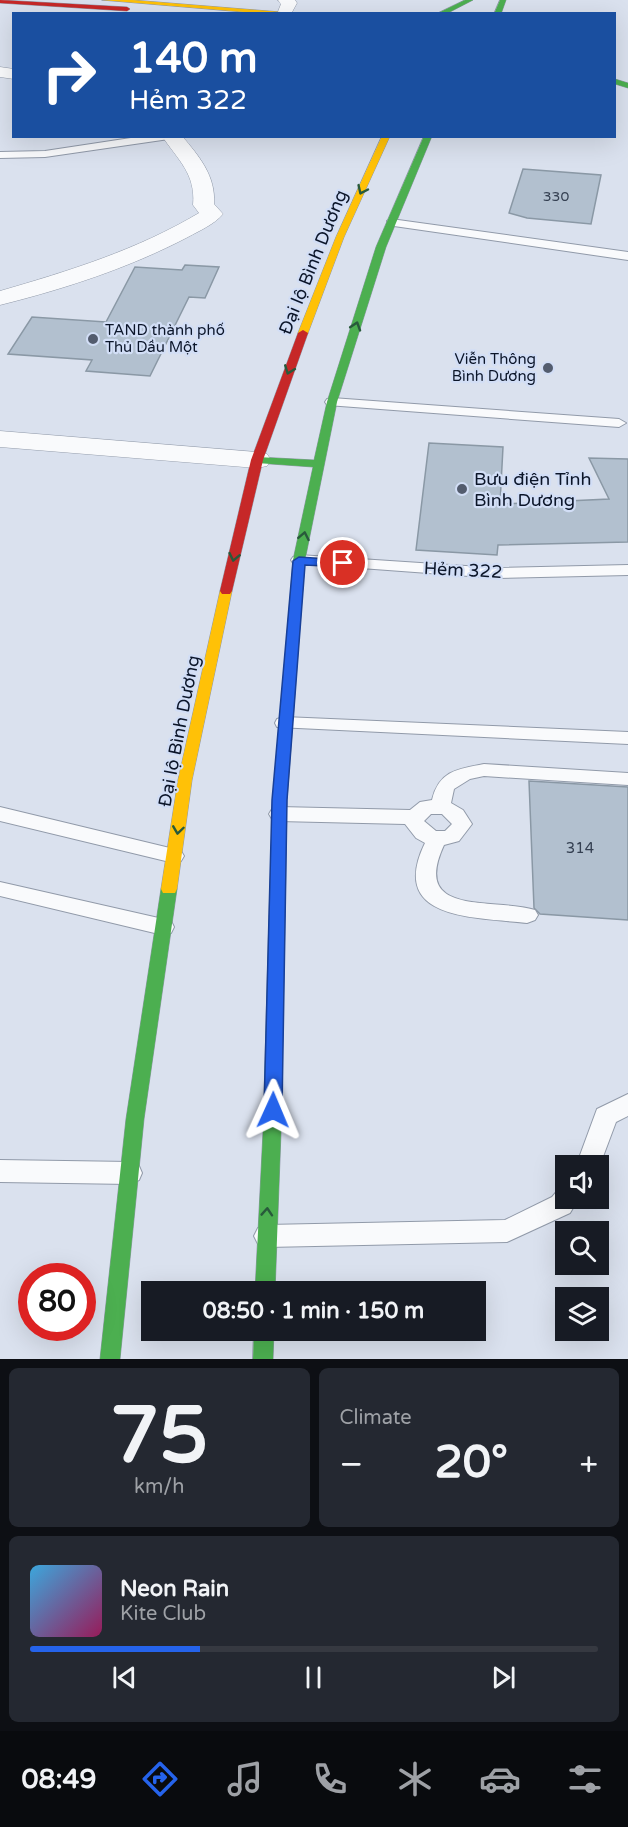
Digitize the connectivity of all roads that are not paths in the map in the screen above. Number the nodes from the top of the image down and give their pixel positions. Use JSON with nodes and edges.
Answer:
{"nodes":[{"id":1,"x":105,"y":0,"type":"edge"},
{"id":2,"x":471,"y":0,"type":"edge"},
{"id":3,"x":0,"y":1,"type":"edge"},
{"id":4,"x":92,"y":3,"type":"edge"},
{"id":5,"x":285,"y":6,"type":"edge"},
{"id":6,"x":174,"y":12,"type":"edge"},
{"id":7,"x":444,"y":12,"type":"edge"},
{"id":8,"x":156,"y":138,"type":"edge"},
{"id":9,"x":172,"y":138,"type":"edge"},
{"id":10,"x":385,"y":138,"type":"edge"},
{"id":11,"x":427,"y":138,"type":"edge"},
{"id":12,"x":0,"y":155,"type":"edge"},
{"id":13,"x":391,"y":223,"type":"junction"},
{"id":14,"x":628,"y":256,"type":"edge"},
{"id":15,"x":0,"y":298,"type":"edge"},
{"id":16,"x":332,"y":402,"type":"junction"},
{"id":17,"x":619,"y":423,"type":"dead end"},
{"id":18,"x":0,"y":440,"type":"edge"},
{"id":19,"x":257,"y":460,"type":"junction"},
{"id":20,"x":318,"y":464,"type":"junction"},
{"id":21,"x":299,"y":561,"type":"junction"},
{"id":22,"x":628,"y":570,"type":"edge"},
{"id":23,"x":284,"y":723,"type":"junction"},
{"id":24,"x":628,"y":738,"type":"edge"},
{"id":25,"x":628,"y":779,"type":"edge"},
{"id":26,"x":440,"y":807,"type":"junction"},
{"id":27,"x":0,"y":814,"type":"edge"},
{"id":28,"x":279,"y":814,"type":"junction"},
{"id":29,"x":416,"y":817,"type":"junction"},
{"id":30,"x":437,"y":839,"type":"junction"},
{"id":31,"x":174,"y":856,"type":"junction"},
{"id":32,"x":0,"y":889,"type":"edge"},
{"id":33,"x":527,"y":915,"type":"dead end"},
{"id":34,"x":163,"y":927,"type":"junction"},
{"id":35,"x":628,"y":1104,"type":"edge"},
{"id":36,"x":592,"y":1155,"type":"edge"},
{"id":37,"x":0,"y":1171,"type":"edge"},
{"id":38,"x":130,"y":1173,"type":"junction"},
{"id":39,"x":555,"y":1208,"type":"edge"},
{"id":40,"x":265,"y":1236,"type":"junction"},
{"id":41,"x":264,"y":1281,"type":"edge"},
{"id":42,"x":264,"y":1341,"type":"edge"},
{"id":43,"x":110,"y":1359,"type":"edge"},
{"id":44,"x":263,"y":1359,"type":"edge"}],
"edges":[{"from":1,"to":5,"type":"main road"},
{"from":2,"to":7,"type":"main road"},
{"from":3,"to":4,"type":"main road"},
{"from":4,"to":6,"type":"main road"},
{"from":8,"to":12,"type":"lane"},
{"from":9,"to":15,"type":"street"},
{"from":10,"to":19,"type":"main road","name":"Đại lộ Bình Dương","one_way":true},
{"from":11,"to":13,"type":"main road"},
{"from":13,"to":14,"type":"lane"},
{"from":16,"to":13,"type":"main road","one_way":true},
{"from":16,"to":17,"type":"lane"},
{"from":16,"to":20,"type":"main road"},
{"from":18,"to":19,"type":"street"},
{"from":19,"to":20,"type":"main road"},
{"from":19,"to":31,"type":"main road","name":"Đại lộ Bình Dương","one_way":true},
{"from":21,"to":20,"type":"main road","one_way":true},
{"from":21,"to":22,"type":"lane","name":"Hẻm 322"},
{"from":21,"to":23,"type":"main road"},
{"from":23,"to":24,"type":"lane"},
{"from":23,"to":28,"type":"main road"},
{"from":25,"to":26,"type":"lane"},
{"from":26,"to":29,"type":"lane"},
{"from":26,"to":30,"type":"lane"},
{"from":27,"to":31,"type":"lane"},
{"from":28,"to":29,"type":"lane"},
{"from":40,"to":28,"type":"main road","one_way":true},
{"from":29,"to":30,"type":"lane"},
{"from":30,"to":33,"type":"lane"},
{"from":31,"to":34,"type":"main road","name":"Đại lộ Bình Dương"},
{"from":32,"to":34,"type":"lane"},
{"from":34,"to":38,"type":"main road","name":"Đại lộ Bình Dương"},
{"from":35,"to":36,"type":"lane"},
{"from":37,"to":38,"type":"lane"},
{"from":38,"to":43,"type":"main road","name":"Đại lộ Bình Dương"},
{"from":39,"to":40,"type":"lane"},
{"from":40,"to":41,"type":"main road"},
{"from":42,"to":44,"type":"main road"}]}
